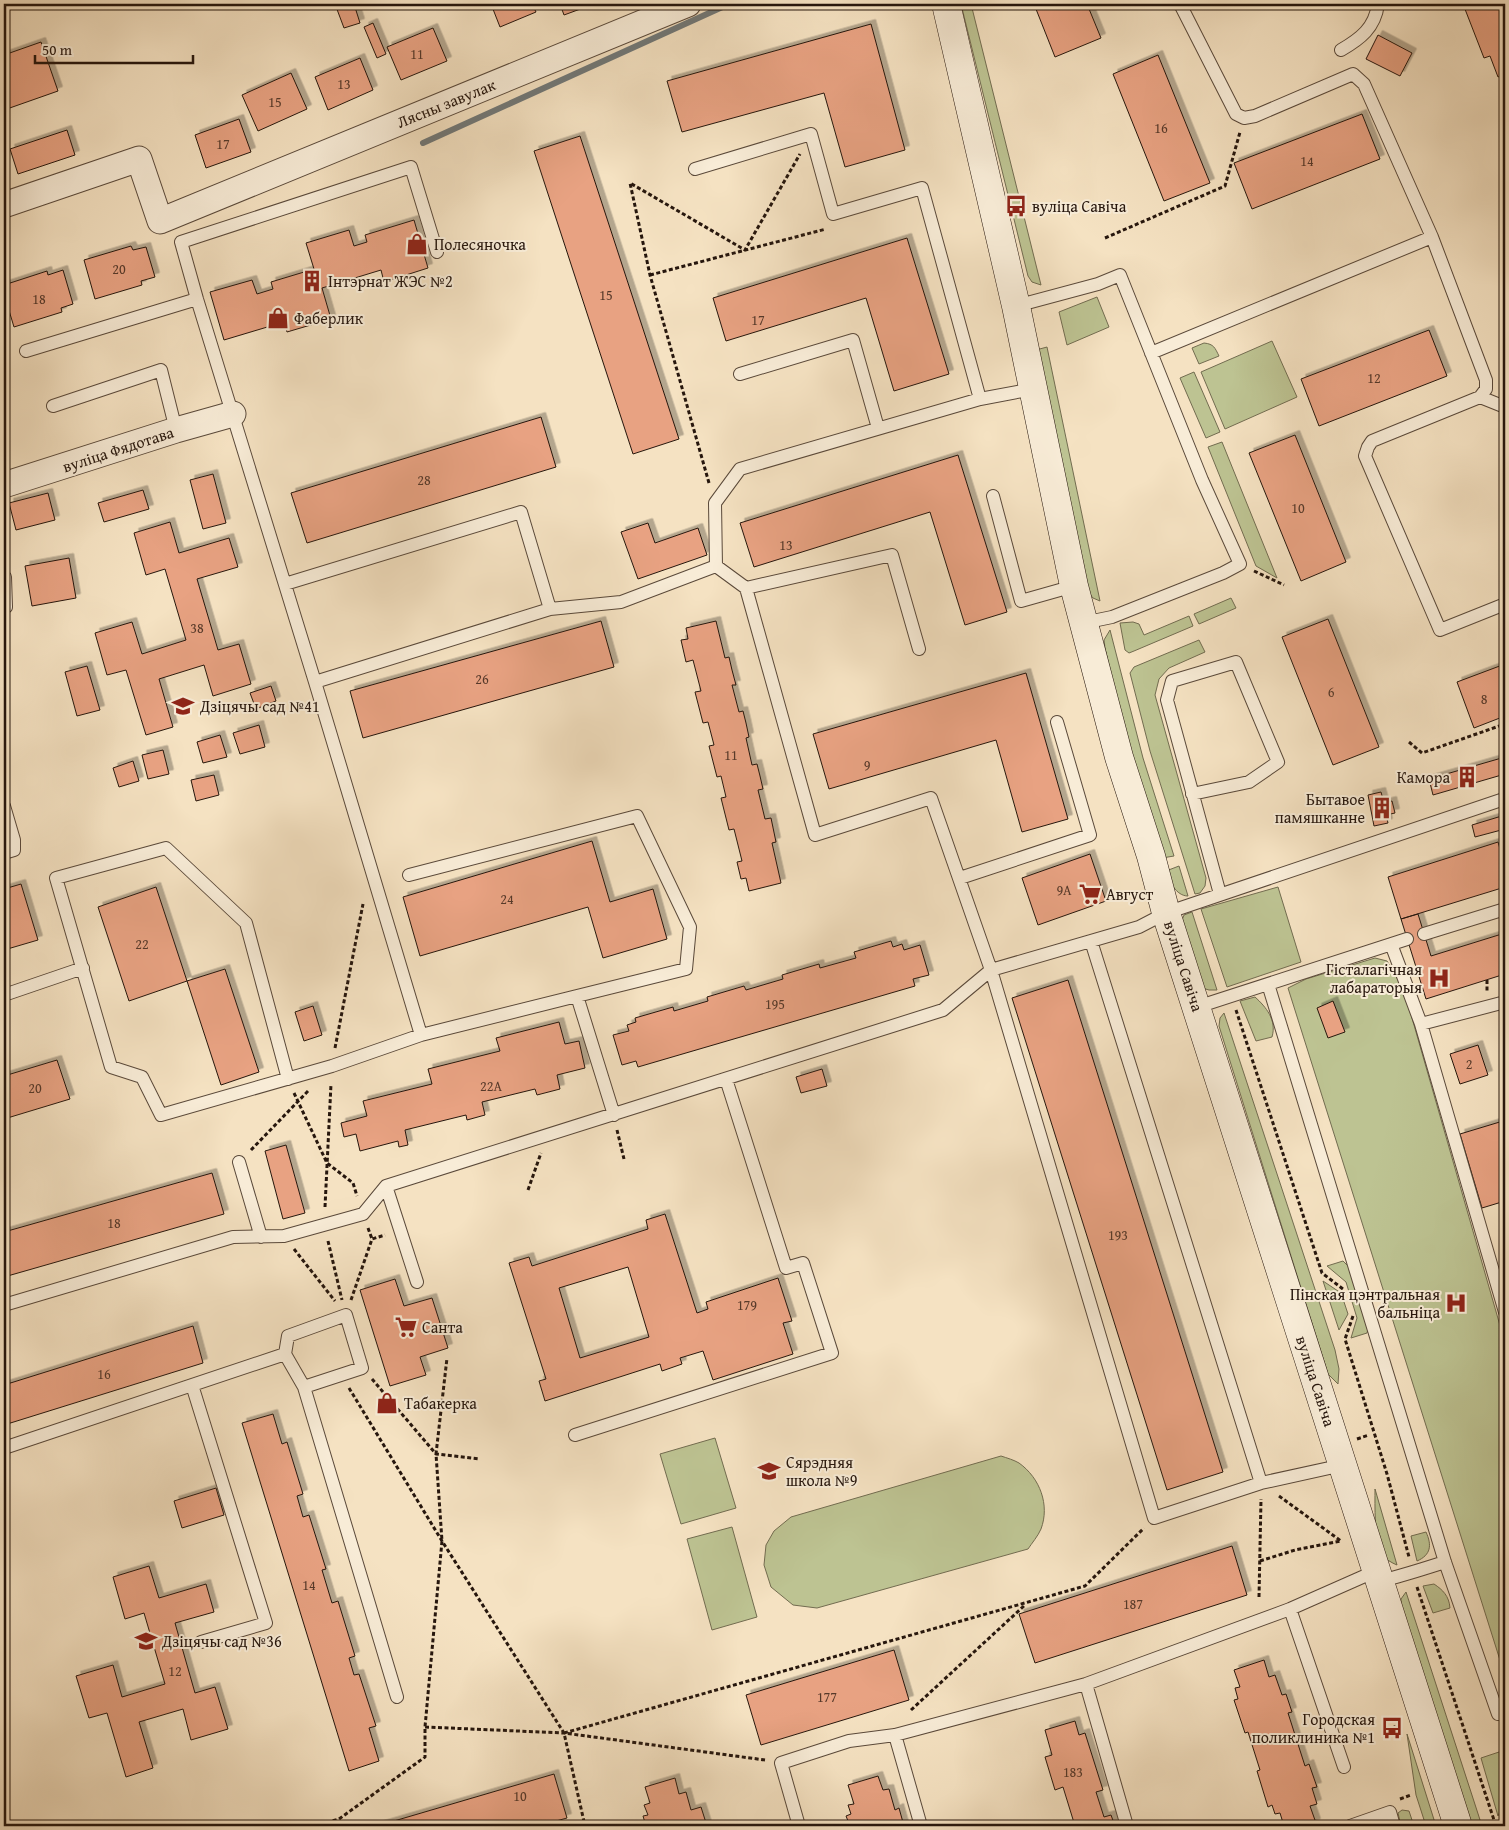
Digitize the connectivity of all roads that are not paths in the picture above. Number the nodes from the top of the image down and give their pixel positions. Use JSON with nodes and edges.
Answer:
{"nodes":[{"id":1,"x":688,"y":4,"type":"edge"},
{"id":2,"x":946,"y":4,"type":"edge"},
{"id":3,"x":1180,"y":4,"type":"edge"},
{"id":4,"x":1378,"y":4,"type":"edge"},
{"id":5,"x":1341,"y":50,"type":"dead end"},
{"id":6,"x":695,"y":169,"type":"dead end"},
{"id":7,"x":4,"y":205,"type":"edge"},
{"id":8,"x":1432,"y":237,"type":"junction"},
{"id":9,"x":437,"y":252,"type":"dead end"},
{"id":10,"x":197,"y":299,"type":"junction"},
{"id":11,"x":1016,"y":306,"type":"junction"},
{"id":12,"x":26,"y":352,"type":"dead end"},
{"id":13,"x":1151,"y":353,"type":"junction"},
{"id":14,"x":740,"y":374,"type":"dead end"},
{"id":15,"x":1033,"y":389,"type":"junction"},
{"id":16,"x":1480,"y":397,"type":"junction"},
{"id":17,"x":980,"y":399,"type":"junction"},
{"id":18,"x":53,"y":406,"type":"dead end"},
{"id":19,"x":1505,"y":407,"type":"edge"},
{"id":20,"x":233,"y":414,"type":"junction"},
{"id":21,"x":878,"y":428,"type":"junction"},
{"id":22,"x":176,"y":430,"type":"junction"},
{"id":23,"x":4,"y":485,"type":"edge"},
{"id":24,"x":993,"y":496,"type":"dead end"},
{"id":25,"x":716,"y":566,"type":"junction"},
{"id":26,"x":5,"y":577,"type":"edge"},
{"id":27,"x":285,"y":584,"type":"junction"},
{"id":28,"x":1074,"y":586,"type":"junction"},
{"id":29,"x":746,"y":588,"type":"junction"},
{"id":30,"x":1505,"y":604,"type":"edge"},
{"id":31,"x":4,"y":608,"type":"edge"},
{"id":32,"x":550,"y":609,"type":"junction"},
{"id":33,"x":1082,"y":622,"type":"junction"},
{"id":34,"x":919,"y":649,"type":"dead end"},
{"id":35,"x":315,"y":682,"type":"junction"},
{"id":36,"x":1057,"y":722,"type":"dead end"},
{"id":37,"x":1192,"y":794,"type":"junction"},
{"id":38,"x":1504,"y":799,"type":"edge"},
{"id":39,"x":4,"y":806,"type":"edge"},
{"id":40,"x":4,"y":853,"type":"edge"},
{"id":41,"x":409,"y":875,"type":"dead end"},
{"id":42,"x":960,"y":878,"type":"junction"},
{"id":43,"x":1220,"y":894,"type":"junction"},
{"id":44,"x":1505,"y":909,"type":"edge"},
{"id":45,"x":1166,"y":913,"type":"junction"},
{"id":46,"x":1424,"y":934,"type":"dead end"},
{"id":47,"x":1407,"y":939,"type":"dead end"},
{"id":48,"x":1090,"y":941,"type":"junction"},
{"id":49,"x":1391,"y":944,"type":"junction"},
{"id":50,"x":83,"y":968,"type":"junction"},
{"id":51,"x":991,"y":970,"type":"junction"},
{"id":52,"x":1268,"y":984,"type":"junction"},
{"id":53,"x":4,"y":995,"type":"edge"},
{"id":54,"x":577,"y":996,"type":"junction"},
{"id":55,"x":1505,"y":1002,"type":"edge"},
{"id":56,"x":1197,"y":1007,"type":"junction"},
{"id":57,"x":1421,"y":1024,"type":"junction"},
{"id":58,"x":421,"y":1035,"type":"junction"},
{"id":59,"x":288,"y":1079,"type":"junction"},
{"id":60,"x":726,"y":1079,"type":"junction"},
{"id":61,"x":614,"y":1115,"type":"junction"},
{"id":62,"x":239,"y":1162,"type":"road end"},
{"id":63,"x":386,"y":1186,"type":"junction"},
{"id":64,"x":262,"y":1236,"type":"junction"},
{"id":65,"x":417,"y":1282,"type":"dead end"},
{"id":66,"x":4,"y":1305,"type":"edge"},
{"id":67,"x":1505,"y":1312,"type":"edge"},
{"id":68,"x":285,"y":1354,"type":"junction"},
{"id":69,"x":192,"y":1385,"type":"junction"},
{"id":70,"x":304,"y":1387,"type":"junction"},
{"id":71,"x":575,"y":1435,"type":"dead end"},
{"id":72,"x":4,"y":1448,"type":"edge"},
{"id":73,"x":1343,"y":1465,"type":"junction"},
{"id":74,"x":1261,"y":1483,"type":"junction"},
{"id":75,"x":1446,"y":1562,"type":"junction"},
{"id":76,"x":1378,"y":1576,"type":"junction"},
{"id":77,"x":1290,"y":1609,"type":"junction"},
{"id":78,"x":201,"y":1642,"type":"dead end"},
{"id":79,"x":1086,"y":1684,"type":"junction"},
{"id":80,"x":397,"y":1697,"type":"dead end"},
{"id":81,"x":1498,"y":1714,"type":"dead end"},
{"id":82,"x":895,"y":1735,"type":"junction"},
{"id":83,"x":1344,"y":1767,"type":"dead end"},
{"id":84,"x":799,"y":1826,"type":"edge"},
{"id":85,"x":921,"y":1826,"type":"edge"},
{"id":86,"x":1127,"y":1826,"type":"edge"},
{"id":87,"x":1350,"y":1826,"type":"edge"},
{"id":88,"x":1394,"y":1826,"type":"edge"},
{"id":89,"x":1458,"y":1826,"type":"edge"}],
"edges":[{"from":1,"to":7,"type":"street","name":"Лясны завулак"},
{"from":2,"to":11,"type":"street","name":"вуліца Савіча"},
{"from":3,"to":8,"type":"lane"},
{"from":4,"to":5,"type":"lane"},
{"from":6,"to":17,"type":"lane"},
{"from":8,"to":13,"type":"lane"},
{"from":8,"to":16,"type":"lane"},
{"from":9,"to":10,"type":"lane"},
{"from":10,"to":12,"type":"lane"},
{"from":10,"to":20,"type":"lane"},
{"from":11,"to":13,"type":"lane"},
{"from":11,"to":15,"type":"street","name":"вуліца Савіча"},
{"from":13,"to":33,"type":"lane"},
{"from":14,"to":21,"type":"lane"},
{"from":15,"to":17,"type":"lane"},
{"from":15,"to":28,"type":"street","name":"вуліца Савіча"},
{"from":16,"to":19,"type":"lane"},
{"from":16,"to":30,"type":"lane"},
{"from":17,"to":21,"type":"lane"},
{"from":18,"to":22,"type":"lane"},
{"from":20,"to":22,"type":"street","name":"вуліца Фядотава"},
{"from":20,"to":27,"type":"lane"},
{"from":21,"to":25,"type":"lane"},
{"from":22,"to":23,"type":"street","name":"вуліца Фядотава"},
{"from":24,"to":28,"type":"lane"},
{"from":25,"to":29,"type":"lane"},
{"from":25,"to":32,"type":"lane"},
{"from":26,"to":31,"type":"lane"},
{"from":27,"to":32,"type":"lane"},
{"from":27,"to":35,"type":"lane"},
{"from":28,"to":33,"type":"street","name":"вуліца Савіча"},
{"from":29,"to":34,"type":"lane"},
{"from":29,"to":42,"type":"lane"},
{"from":32,"to":35,"type":"lane"},
{"from":33,"to":45,"type":"street","name":"вуліца Савіча"},
{"from":35,"to":58,"type":"lane"},
{"from":36,"to":42,"type":"lane"},
{"from":37,"to":37,"type":"lane"},
{"from":37,"to":43,"type":"lane"},
{"from":38,"to":43,"type":"lane"},
{"from":39,"to":40,"type":"lane"},
{"from":41,"to":54,"type":"lane"},
{"from":42,"to":51,"type":"lane"},
{"from":43,"to":45,"type":"lane"},
{"from":44,"to":46,"type":"lane"},
{"from":45,"to":48,"type":"lane"},
{"from":45,"to":56,"type":"street","name":"вуліца Савіча"},
{"from":47,"to":49,"type":"lane"},
{"from":48,"to":51,"type":"lane"},
{"from":48,"to":74,"type":"lane"},
{"from":49,"to":52,"type":"lane"},
{"from":49,"to":57,"type":"lane"},
{"from":50,"to":53,"type":"lane"},
{"from":50,"to":59,"type":"lane"},
{"from":50,"to":59,"type":"lane"},
{"from":51,"to":60,"type":"lane"},
{"from":51,"to":74,"type":"lane"},
{"from":52,"to":56,"type":"lane"},
{"from":52,"to":75,"type":"lane"},
{"from":54,"to":58,"type":"lane"},
{"from":54,"to":61,"type":"lane"},
{"from":55,"to":57,"type":"lane"},
{"from":56,"to":73,"type":"street","name":"вуліца Савіча"},
{"from":57,"to":67,"type":"lane"},
{"from":58,"to":59,"type":"lane"},
{"from":60,"to":61,"type":"lane"},
{"from":60,"to":71,"type":"lane"},
{"from":61,"to":63,"type":"lane"},
{"from":62,"to":64,"type":"lane"},
{"from":63,"to":64,"type":"lane"},
{"from":63,"to":65,"type":"lane"},
{"from":64,"to":66,"type":"lane"},
{"from":68,"to":69,"type":"lane"},
{"from":68,"to":70,"type":"lane"},
{"from":68,"to":70,"type":"lane"},
{"from":69,"to":72,"type":"lane"},
{"from":69,"to":78,"type":"lane"},
{"from":70,"to":80,"type":"lane"},
{"from":73,"to":74,"type":"lane"},
{"from":73,"to":76,"type":"street","name":"вуліца Савіча"},
{"from":75,"to":76,"type":"lane"},
{"from":75,"to":81,"type":"lane"},
{"from":76,"to":77,"type":"lane"},
{"from":76,"to":89,"type":"street","name":"вуліца Савіча"},
{"from":77,"to":79,"type":"lane"},
{"from":77,"to":83,"type":"lane"},
{"from":79,"to":82,"type":"lane"},
{"from":79,"to":86,"type":"lane"},
{"from":82,"to":84,"type":"lane"},
{"from":82,"to":85,"type":"lane"},
{"from":87,"to":88,"type":"lane"}]}
